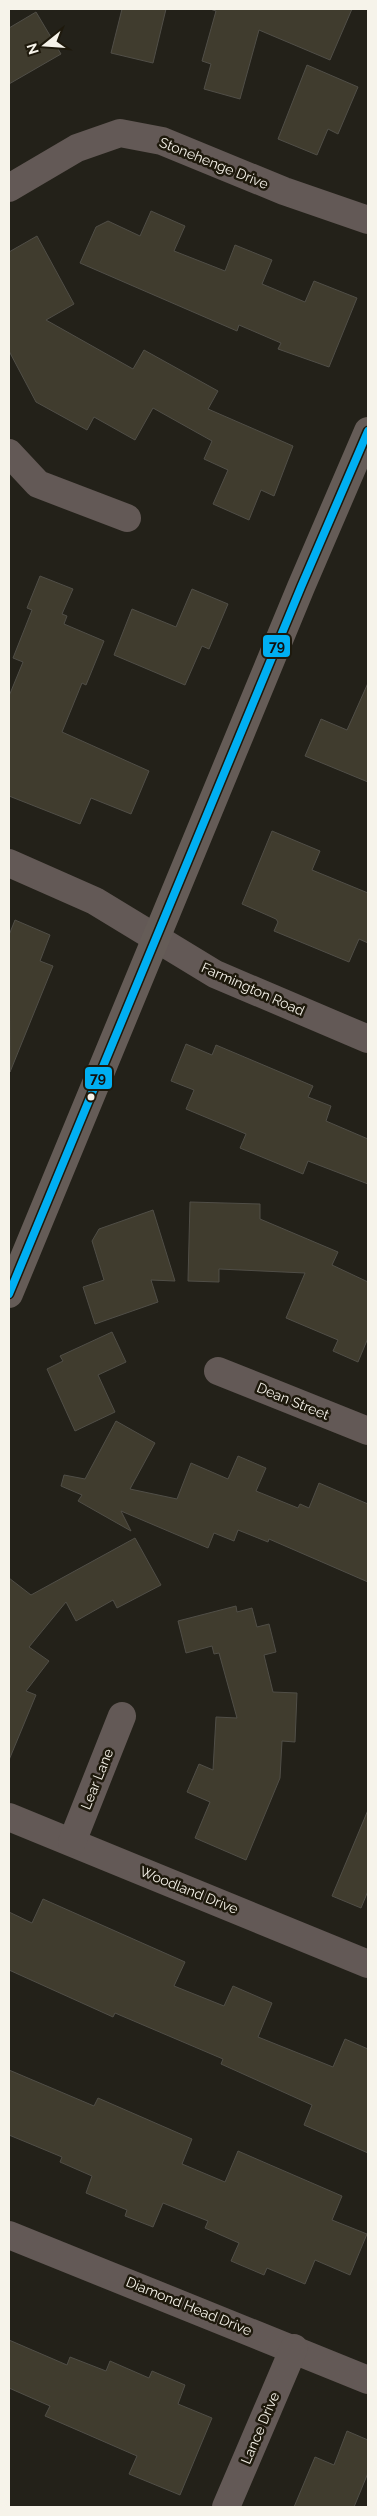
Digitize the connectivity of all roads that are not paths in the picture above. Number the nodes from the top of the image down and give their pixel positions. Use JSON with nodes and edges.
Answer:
{"nodes":[{"id":1,"x":9,"y":188,"type":"edge"},
{"id":2,"x":368,"y":220,"type":"edge"},
{"id":3,"x":368,"y":431,"type":"edge"},
{"id":4,"x":9,"y":453,"type":"edge"},
{"id":5,"x":127,"y":518,"type":"dead end"},
{"id":6,"x":9,"y":863,"type":"edge"},
{"id":7,"x":155,"y":938,"type":"junction"},
{"id":8,"x":368,"y":1039,"type":"edge"},
{"id":9,"x":9,"y":1294,"type":"edge"},
{"id":10,"x":218,"y":1370,"type":"dead end"},
{"id":11,"x":368,"y":1431,"type":"edge"},
{"id":12,"x":122,"y":1716,"type":"dead end"},
{"id":13,"x":9,"y":1817,"type":"edge"},
{"id":14,"x":72,"y":1842,"type":"junction"},
{"id":15,"x":368,"y":1964,"type":"edge"},
{"id":16,"x":9,"y":2235,"type":"edge"},
{"id":17,"x":294,"y":2348,"type":"junction"},
{"id":18,"x":368,"y":2380,"type":"edge"},
{"id":19,"x":226,"y":2507,"type":"edge"}],
"edges":[{"from":1,"to":2,"type":"street","name":"Stonehenge Drive"},
{"from":3,"to":7,"type":"main road"},
{"from":4,"to":5,"type":"street"},
{"from":6,"to":7,"type":"street","name":"Farmington Road"},
{"from":7,"to":8,"type":"street","name":"Farmington Road"},
{"from":7,"to":9,"type":"main road"},
{"from":10,"to":11,"type":"street","name":"Dean Street"},
{"from":12,"to":14,"type":"street","name":"Lear Lane"},
{"from":13,"to":14,"type":"street","name":"Woodland Drive"},
{"from":14,"to":15,"type":"street","name":"Woodland Drive"},
{"from":16,"to":17,"type":"street","name":"Diamond Head Drive"},
{"from":17,"to":18,"type":"street","name":"Diamond Head Drive"},
{"from":17,"to":19,"type":"street","name":"Lance Drive"}]}
